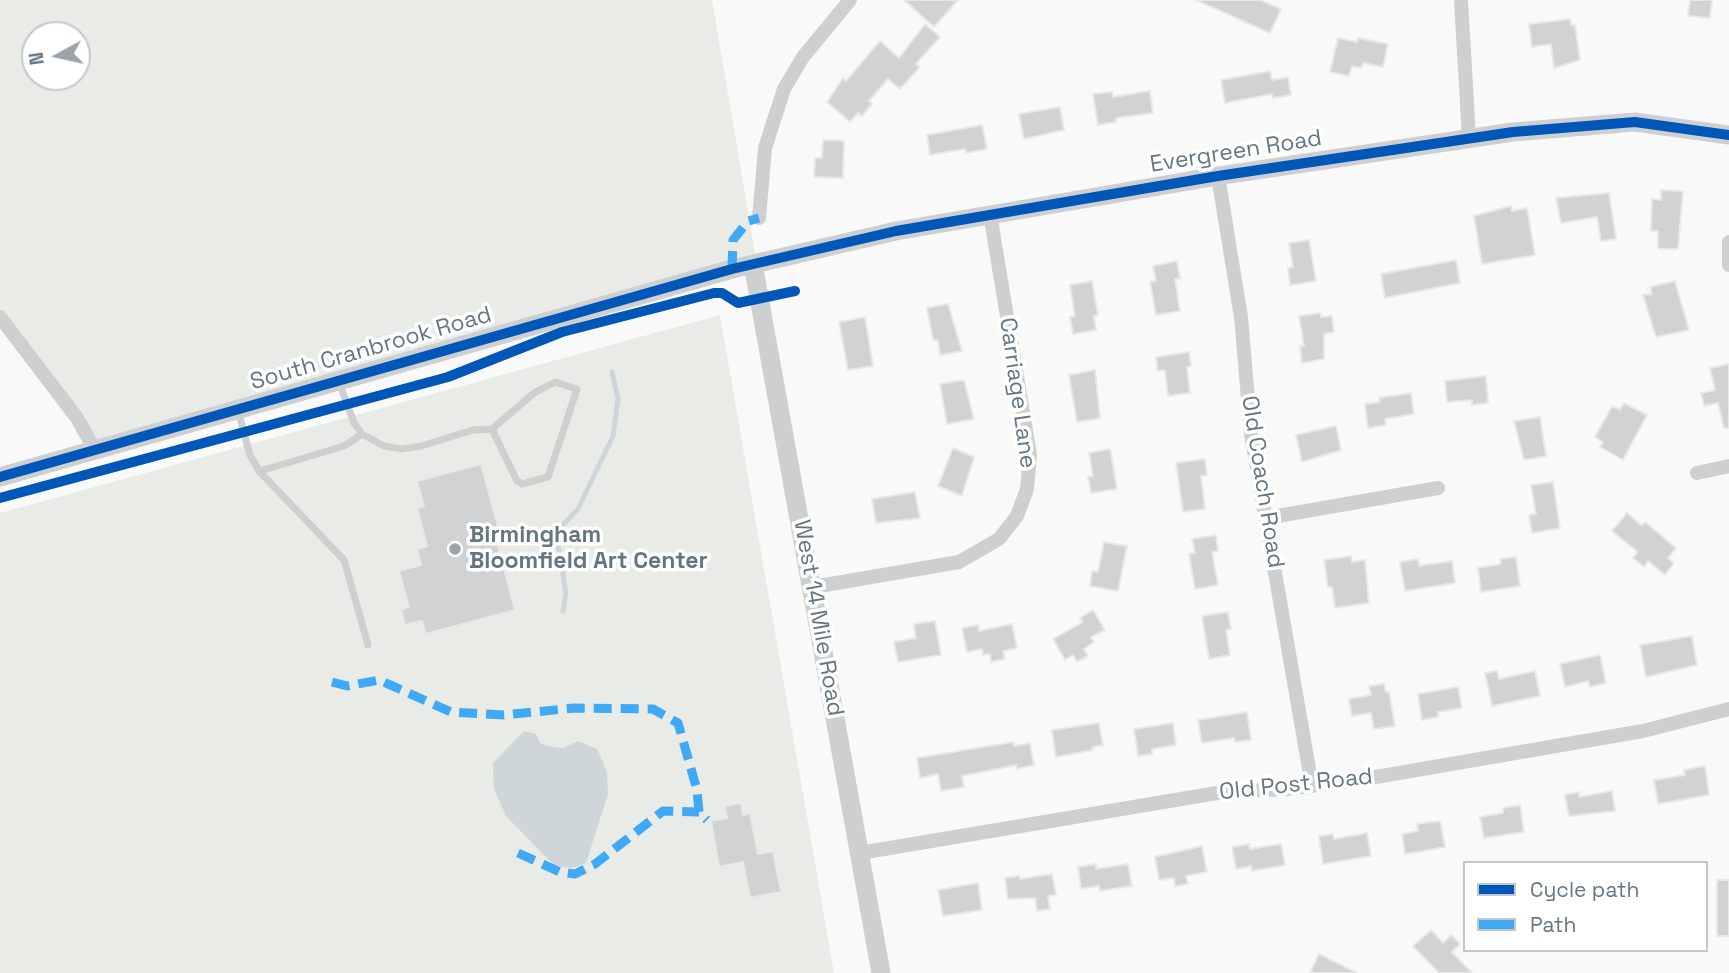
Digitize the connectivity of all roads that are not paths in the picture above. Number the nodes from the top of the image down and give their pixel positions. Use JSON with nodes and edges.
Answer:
{"nodes":[{"id":1,"x":850,"y":0,"type":"edge"},
{"id":2,"x":1461,"y":0,"type":"edge"},
{"id":3,"x":1729,"y":135,"type":"edge"},
{"id":4,"x":1469,"y":138,"type":"junction"},
{"id":5,"x":1218,"y":176,"type":"junction"},
{"id":6,"x":990,"y":214,"type":"junction"},
{"id":7,"x":759,"y":218,"type":"dead end"},
{"id":8,"x":1729,"y":242,"type":"edge"},
{"id":9,"x":753,"y":264,"type":"junction"},
{"id":10,"x":1729,"y":265,"type":"edge"},
{"id":11,"x":0,"y":317,"type":"edge"},
{"id":12,"x":338,"y":381,"type":"junction"},
{"id":13,"x":238,"y":410,"type":"junction"},
{"id":14,"x":492,"y":429,"type":"junction"},
{"id":15,"x":362,"y":434,"type":"junction"},
{"id":16,"x":95,"y":450,"type":"junction"},
{"id":17,"x":1729,"y":466,"type":"edge"},
{"id":18,"x":259,"y":471,"type":"junction"},
{"id":19,"x":1697,"y":472,"type":"dead end"},
{"id":20,"x":0,"y":477,"type":"edge"},
{"id":21,"x":1438,"y":488,"type":"dead end"},
{"id":22,"x":1266,"y":518,"type":"junction"},
{"id":23,"x":813,"y":587,"type":"junction"},
{"id":24,"x":368,"y":645,"type":"dead end"},
{"id":25,"x":1729,"y":709,"type":"edge"},
{"id":26,"x":1312,"y":786,"type":"junction"},
{"id":27,"x":860,"y":853,"type":"junction"},
{"id":28,"x":881,"y":973,"type":"edge"}],
"edges":[{"from":1,"to":7,"type":"street"},
{"from":2,"to":4,"type":"street"},
{"from":3,"to":4,"type":"street","name":"Evergreen Road"},
{"from":4,"to":5,"type":"street","name":"Evergreen Road"},
{"from":5,"to":6,"type":"street","name":"Evergreen Road"},
{"from":5,"to":22,"type":"street","name":"Old Coach Road"},
{"from":6,"to":9,"type":"street","name":"Evergreen Road"},
{"from":6,"to":23,"type":"street","name":"Carriage Lane"},
{"from":8,"to":10,"type":"street"},
{"from":9,"to":12,"type":"street","name":"South Cranbrook Road"},
{"from":9,"to":23,"type":"street","name":"West 14 Mile Road"},
{"from":11,"to":16,"type":"street"},
{"from":12,"to":13,"type":"street","name":"South Cranbrook Road"},
{"from":12,"to":15,"type":"lane"},
{"from":13,"to":16,"type":"street","name":"South Cranbrook Road"},
{"from":13,"to":18,"type":"lane"},
{"from":14,"to":14,"type":"lane"},
{"from":14,"to":15,"type":"lane"},
{"from":15,"to":18,"type":"lane"},
{"from":16,"to":20,"type":"street","name":"South Cranbrook Road"},
{"from":17,"to":19,"type":"street"},
{"from":18,"to":24,"type":"lane"},
{"from":21,"to":22,"type":"street"},
{"from":22,"to":26,"type":"street","name":"Old Coach Road"},
{"from":23,"to":27,"type":"street","name":"West 14 Mile Road"},
{"from":25,"to":26,"type":"street","name":"Old Post Road"},
{"from":26,"to":27,"type":"street","name":"Old Post Road"},
{"from":27,"to":28,"type":"street","name":"West 14 Mile Road"}]}
